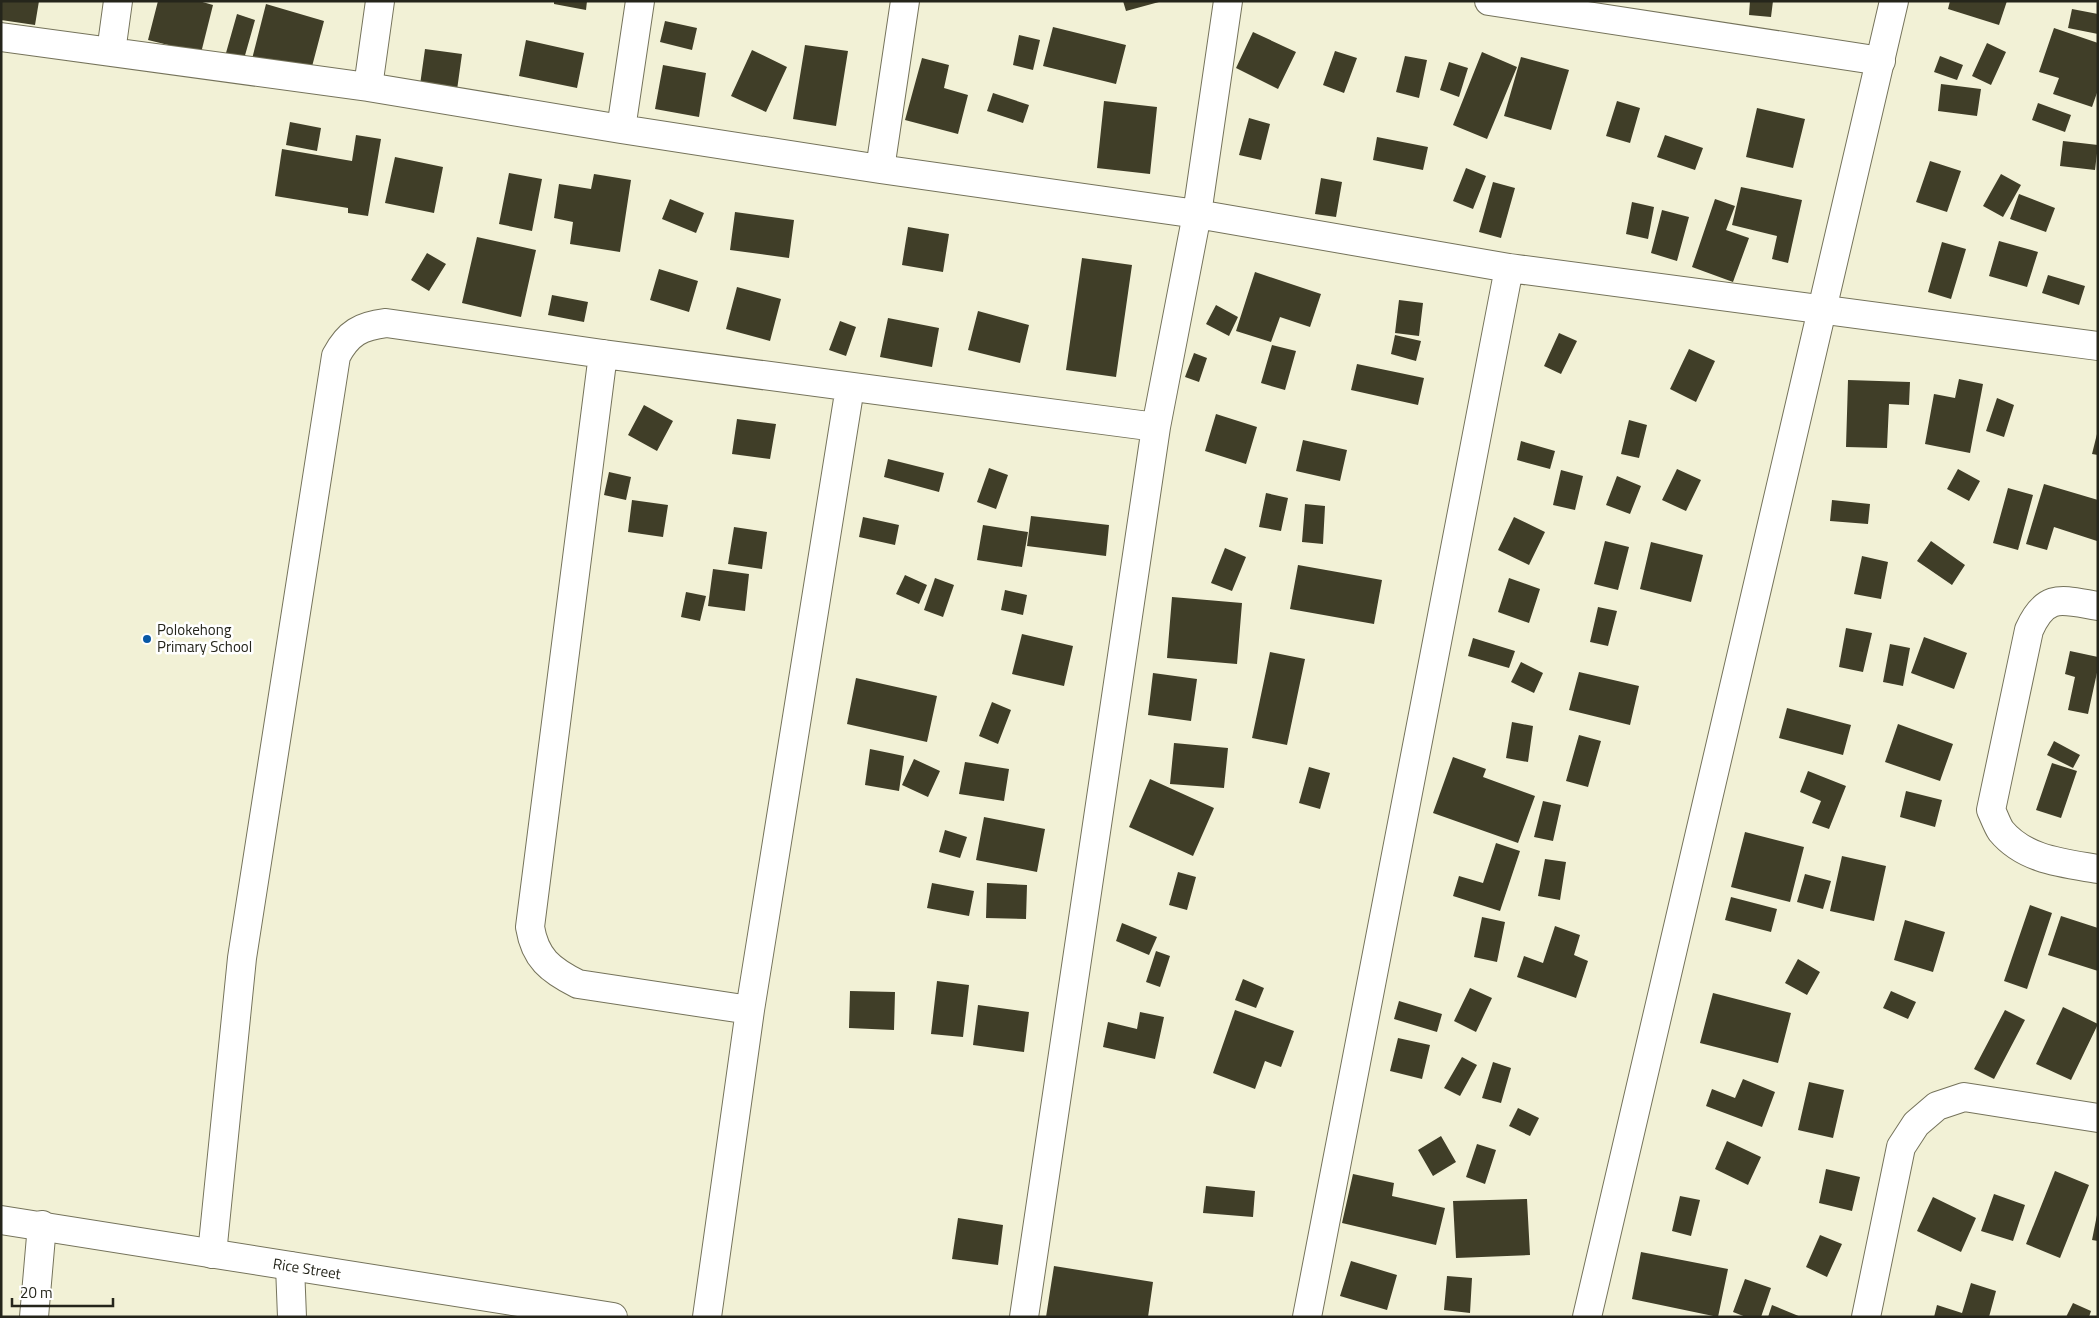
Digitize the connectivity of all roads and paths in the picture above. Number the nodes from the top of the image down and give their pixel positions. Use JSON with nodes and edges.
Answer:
{"nodes":[{"id":1,"x":118,"y":1,"type":"edge"},
{"id":2,"x":380,"y":1,"type":"edge"},
{"id":3,"x":640,"y":1,"type":"edge"},
{"id":4,"x":905,"y":1,"type":"edge"},
{"id":5,"x":1228,"y":1,"type":"edge"},
{"id":6,"x":1488,"y":1,"type":"edge"},
{"id":7,"x":1894,"y":1,"type":"edge"},
{"id":8,"x":1,"y":37,"type":"edge"},
{"id":9,"x":111,"y":52,"type":"junction"},
{"id":10,"x":1881,"y":61,"type":"junction"},
{"id":11,"x":368,"y":87,"type":"junction"},
{"id":12,"x":621,"y":129,"type":"junction"},
{"id":13,"x":880,"y":170,"type":"junction"},
{"id":14,"x":1197,"y":214,"type":"junction"},
{"id":15,"x":1509,"y":268,"type":"junction"},
{"id":16,"x":1822,"y":309,"type":"junction"},
{"id":17,"x":2098,"y":346,"type":"edge"},
{"id":18,"x":602,"y":354,"type":"junction"},
{"id":19,"x":850,"y":387,"type":"junction"},
{"id":20,"x":1156,"y":427,"type":"junction"},
{"id":21,"x":2098,"y":606,"type":"edge"},
{"id":22,"x":2098,"y":869,"type":"edge"},
{"id":23,"x":750,"y":1010,"type":"junction"},
{"id":24,"x":2098,"y":1118,"type":"edge"},
{"id":25,"x":1,"y":1220,"type":"edge"},
{"id":26,"x":42,"y":1225,"type":"junction"},
{"id":27,"x":212,"y":1254,"type":"junction"},
{"id":28,"x":290,"y":1266,"type":"junction"},
{"id":29,"x":34,"y":1317,"type":"edge"},
{"id":30,"x":292,"y":1317,"type":"edge"},
{"id":31,"x":613,"y":1317,"type":"edge"},
{"id":32,"x":707,"y":1317,"type":"edge"},
{"id":33,"x":1024,"y":1317,"type":"edge"},
{"id":34,"x":1307,"y":1317,"type":"edge"},
{"id":35,"x":1587,"y":1317,"type":"edge"},
{"id":36,"x":1866,"y":1317,"type":"edge"}],
"edges":[{"from":1,"to":9,"type":"street"},
{"from":2,"to":11,"type":"street"},
{"from":3,"to":12,"type":"street"},
{"from":4,"to":13,"type":"street"},
{"from":5,"to":14,"type":"street"},
{"from":6,"to":10,"type":"street"},
{"from":7,"to":10,"type":"street"},
{"from":8,"to":9,"type":"street"},
{"from":9,"to":11,"type":"street"},
{"from":10,"to":16,"type":"street"},
{"from":11,"to":12,"type":"street"},
{"from":12,"to":13,"type":"street"},
{"from":13,"to":14,"type":"street"},
{"from":14,"to":15,"type":"street"},
{"from":14,"to":20,"type":"street"},
{"from":15,"to":16,"type":"street"},
{"from":15,"to":34,"type":"street"},
{"from":16,"to":17,"type":"street"},
{"from":16,"to":35,"type":"street"},
{"from":18,"to":19,"type":"street"},
{"from":18,"to":23,"type":"street"},
{"from":18,"to":27,"type":"street"},
{"from":19,"to":20,"type":"street"},
{"from":19,"to":23,"type":"street"},
{"from":20,"to":33,"type":"street"},
{"from":21,"to":22,"type":"street"},
{"from":23,"to":32,"type":"street"},
{"from":24,"to":36,"type":"street"},
{"from":25,"to":26,"type":"street","name":"Rice Street"},
{"from":26,"to":27,"type":"street","name":"Rice Street"},
{"from":26,"to":29,"type":"street"},
{"from":27,"to":28,"type":"street","name":"Rice Street"},
{"from":28,"to":30,"type":"street"},
{"from":28,"to":31,"type":"street","name":"Rice Street"}]}
